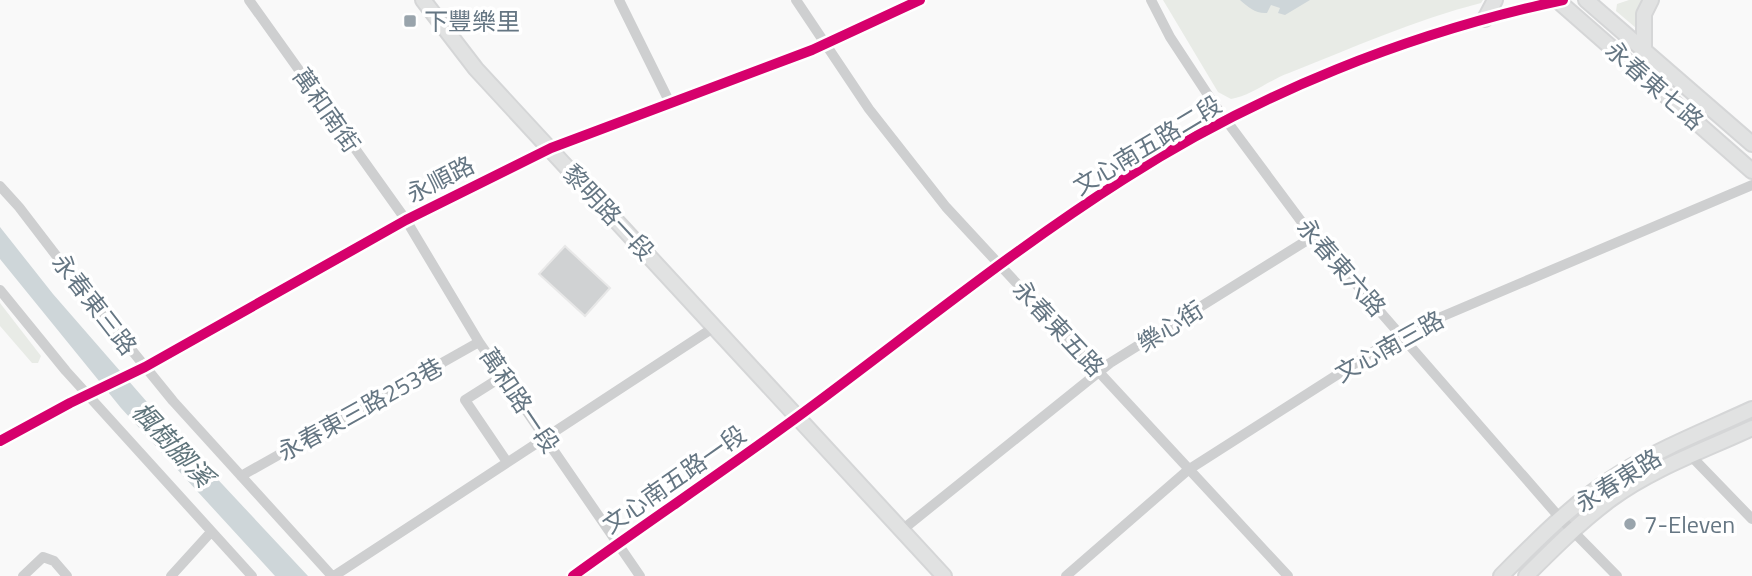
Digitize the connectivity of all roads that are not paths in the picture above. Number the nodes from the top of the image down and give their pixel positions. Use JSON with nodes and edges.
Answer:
{"nodes":[{"id":1,"x":249,"y":0,"type":"edge"},
{"id":2,"x":423,"y":0,"type":"edge"},
{"id":3,"x":619,"y":0,"type":"edge"},
{"id":4,"x":796,"y":0,"type":"edge"},
{"id":5,"x":920,"y":0,"type":"edge"},
{"id":6,"x":1151,"y":0,"type":"edge"},
{"id":7,"x":1495,"y":0,"type":"edge"},
{"id":8,"x":1559,"y":0,"type":"edge"},
{"id":9,"x":1586,"y":0,"type":"edge"},
{"id":10,"x":1651,"y":0,"type":"edge"},
{"id":11,"x":1485,"y":19,"type":"junction"},
{"id":12,"x":825,"y":44,"type":"junction"},
{"id":13,"x":1644,"y":51,"type":"junction"},
{"id":14,"x":670,"y":103,"type":"junction"},
{"id":15,"x":1226,"y":121,"type":"junction"},
{"id":16,"x":1752,"y":144,"type":"edge"},
{"id":17,"x":551,"y":148,"type":"junction"},
{"id":18,"x":1752,"y":171,"type":"edge"},
{"id":19,"x":1752,"y":185,"type":"edge"},
{"id":20,"x":0,"y":186,"type":"edge"},
{"id":21,"x":406,"y":220,"type":"junction"},
{"id":22,"x":1314,"y":236,"type":"junction"},
{"id":23,"x":1001,"y":265,"type":"junction"},
{"id":24,"x":0,"y":290,"type":"edge"},
{"id":25,"x":716,"y":326,"type":"junction"},
{"id":26,"x":1401,"y":334,"type":"junction"},
{"id":27,"x":480,"y":342,"type":"junction"},
{"id":28,"x":145,"y":366,"type":"junction"},
{"id":29,"x":1100,"y":371,"type":"junction"},
{"id":30,"x":503,"y":376,"type":"junction"},
{"id":31,"x":88,"y":394,"type":"junction"},
{"id":32,"x":1752,"y":409,"type":"edge"},
{"id":33,"x":799,"y":416,"type":"junction"},
{"id":34,"x":1752,"y":428,"type":"edge"},
{"id":35,"x":546,"y":437,"type":"junction"},
{"id":36,"x":0,"y":441,"type":"edge"},
{"id":37,"x":1691,"y":457,"type":"junction"},
{"id":38,"x":507,"y":462,"type":"junction"},
{"id":39,"x":1188,"y":470,"type":"junction"},
{"id":40,"x":241,"y":476,"type":"junction"},
{"id":41,"x":1560,"y":518,"type":"junction"},
{"id":42,"x":1752,"y":519,"type":"edge"},
{"id":43,"x":902,"y":530,"type":"junction"},
{"id":44,"x":1573,"y":531,"type":"junction"},
{"id":45,"x":211,"y":533,"type":"junction"},
{"id":46,"x":617,"y":544,"type":"junction"},
{"id":47,"x":23,"y":576,"type":"edge"},
{"id":48,"x":67,"y":576,"type":"edge"},
{"id":49,"x":171,"y":576,"type":"edge"},
{"id":50,"x":252,"y":576,"type":"edge"},
{"id":51,"x":333,"y":576,"type":"edge"},
{"id":52,"x":573,"y":576,"type":"edge"},
{"id":53,"x":640,"y":576,"type":"edge"},
{"id":54,"x":944,"y":576,"type":"edge"},
{"id":55,"x":1066,"y":576,"type":"edge"},
{"id":56,"x":1288,"y":576,"type":"edge"},
{"id":57,"x":1501,"y":576,"type":"edge"},
{"id":58,"x":1526,"y":576,"type":"edge"},
{"id":59,"x":1617,"y":576,"type":"edge"}],
"edges":[{"from":1,"to":21,"type":"street","name":"萬和南街"},
{"from":2,"to":17,"type":"street","name":"黎明路一段"},
{"from":3,"to":14,"type":"street"},
{"from":4,"to":12,"type":"street","name":"永春東五路"},
{"from":5,"to":12,"type":"street","name":"永順路"},
{"from":6,"to":15,"type":"street","name":"永春東六路"},
{"from":7,"to":11,"type":"street"},
{"from":8,"to":11,"type":"street","name":"文心南五路二段"},
{"from":8,"to":18,"type":"street","name":"永春東七路"},
{"from":9,"to":13,"type":"street","name":"永春東七路"},
{"from":10,"to":13,"type":"street"},
{"from":11,"to":15,"type":"street","name":"文心南五路二段"},
{"from":12,"to":14,"type":"street","name":"永順路"},
{"from":12,"to":23,"type":"street","name":"永春東五路"},
{"from":13,"to":16,"type":"street","name":"永春東七路"},
{"from":14,"to":17,"type":"street","name":"永順路"},
{"from":15,"to":22,"type":"street","name":"永春東六路"},
{"from":15,"to":23,"type":"street","name":"文心南五路二段"},
{"from":17,"to":21,"type":"street","name":"永順路"},
{"from":17,"to":25,"type":"street","name":"黎明路一段"},
{"from":19,"to":26,"type":"street","name":"文心南三路"},
{"from":20,"to":28,"type":"street","name":"永春東三路"},
{"from":21,"to":27,"type":"street","name":"萬和路一段"},
{"from":21,"to":28,"type":"street","name":"永順路"},
{"from":22,"to":26,"type":"street","name":"永春東六路"},
{"from":22,"to":29,"type":"street","name":"樂心街"},
{"from":23,"to":29,"type":"street","name":"永春東五路"},
{"from":23,"to":33,"type":"street","name":"文心南五路二段"},
{"from":24,"to":31,"type":"street"},
{"from":25,"to":33,"type":"street","name":"黎明路一段"},
{"from":25,"to":35,"type":"street"},
{"from":26,"to":39,"type":"street","name":"文心南三路"},
{"from":26,"to":41,"type":"street","name":"永春東六路"},
{"from":27,"to":30,"type":"street","name":"萬和路一段"},
{"from":27,"to":40,"type":"street","name":"永春東三路253巷"},
{"from":28,"to":31,"type":"street","name":"永順路"},
{"from":28,"to":40,"type":"street","name":"永春東三路"},
{"from":29,"to":39,"type":"street","name":"永春東五路"},
{"from":29,"to":43,"type":"street","name":"樂心街"},
{"from":30,"to":35,"type":"street","name":"萬和路一段"},
{"from":30,"to":38,"type":"street"},
{"from":31,"to":36,"type":"street","name":"永順路"},
{"from":31,"to":45,"type":"street"},
{"from":32,"to":41,"type":"street","name":"永春東路"},
{"from":33,"to":43,"type":"street","name":"黎明路一段"},
{"from":33,"to":46,"type":"street","name":"文心南五路一段"},
{"from":34,"to":37,"type":"street","name":"永春東路"},
{"from":35,"to":38,"type":"street"},
{"from":35,"to":46,"type":"street","name":"萬和路一段"},
{"from":37,"to":42,"type":"street"},
{"from":37,"to":44,"type":"street","name":"永春東路"},
{"from":38,"to":51,"type":"street"},
{"from":39,"to":55,"type":"street","name":"文心南三路"},
{"from":39,"to":56,"type":"street","name":"永春東五路"},
{"from":40,"to":51,"type":"street","name":"永春東三路"},
{"from":41,"to":44,"type":"street","name":"永春東六路"},
{"from":41,"to":57,"type":"street","name":"永春東路"},
{"from":43,"to":54,"type":"street","name":"黎明路一段"},
{"from":44,"to":58,"type":"street","name":"永春東路"},
{"from":44,"to":59,"type":"street","name":"永春東六路"},
{"from":45,"to":49,"type":"street"},
{"from":45,"to":50,"type":"street"},
{"from":46,"to":52,"type":"street","name":"文心南五路一段"},
{"from":46,"to":53,"type":"street","name":"萬和路一段"},
{"from":47,"to":48,"type":"street"}]}
